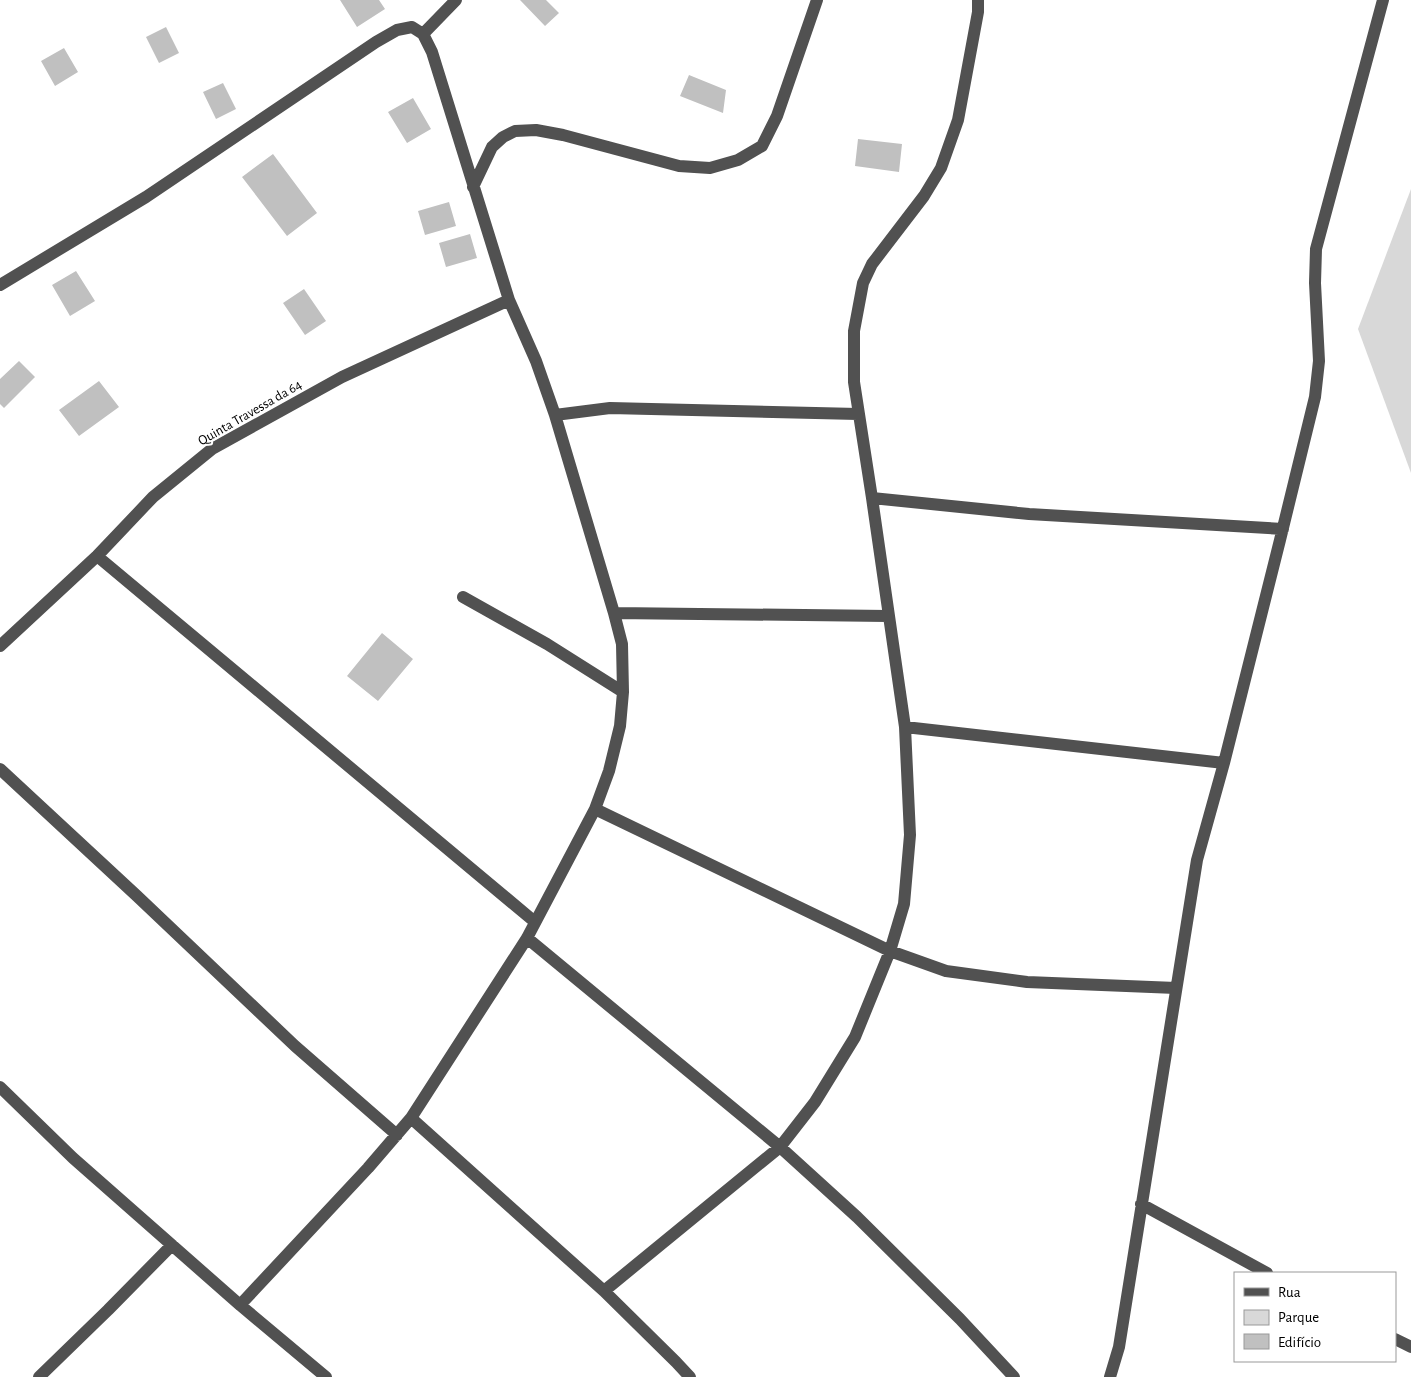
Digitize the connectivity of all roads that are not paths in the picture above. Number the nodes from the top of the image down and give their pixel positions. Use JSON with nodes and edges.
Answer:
{"nodes":[{"id":1,"x":456,"y":0,"type":"edge"},
{"id":2,"x":817,"y":0,"type":"edge"},
{"id":3,"x":978,"y":0,"type":"edge"},
{"id":4,"x":1383,"y":0,"type":"edge"},
{"id":5,"x":423,"y":34,"type":"junction"},
{"id":6,"x":473,"y":187,"type":"junction"},
{"id":7,"x":0,"y":285,"type":"edge"},
{"id":8,"x":508,"y":300,"type":"junction"},
{"id":9,"x":858,"y":414,"type":"junction"},
{"id":10,"x":555,"y":415,"type":"junction"},
{"id":11,"x":872,"y":498,"type":"junction"},
{"id":12,"x":1283,"y":529,"type":"junction"},
{"id":13,"x":97,"y":556,"type":"junction"},
{"id":14,"x":463,"y":597,"type":"dead end"},
{"id":15,"x":614,"y":613,"type":"junction"},
{"id":16,"x":888,"y":616,"type":"junction"},
{"id":17,"x":0,"y":646,"type":"edge"},
{"id":18,"x":623,"y":692,"type":"junction"},
{"id":19,"x":905,"y":727,"type":"junction"},
{"id":20,"x":1224,"y":763,"type":"junction"},
{"id":21,"x":0,"y":769,"type":"edge"},
{"id":22,"x":595,"y":809,"type":"junction"},
{"id":23,"x":535,"y":922,"type":"junction"},
{"id":24,"x":527,"y":938,"type":"junction"},
{"id":25,"x":890,"y":951,"type":"junction"},
{"id":26,"x":1176,"y":988,"type":"junction"},
{"id":27,"x":0,"y":1087,"type":"edge"},
{"id":28,"x":411,"y":1118,"type":"junction"},
{"id":29,"x":397,"y":1135,"type":"junction"},
{"id":30,"x":780,"y":1147,"type":"junction"},
{"id":31,"x":1142,"y":1204,"type":"junction"},
{"id":32,"x":172,"y":1245,"type":"junction"},
{"id":33,"x":1265,"y":1272,"type":"edge"},
{"id":34,"x":604,"y":1291,"type":"junction"},
{"id":35,"x":240,"y":1305,"type":"junction"},
{"id":36,"x":1396,"y":1340,"type":"edge"},
{"id":37,"x":1411,"y":1347,"type":"edge"},
{"id":38,"x":38,"y":1377,"type":"edge"},
{"id":39,"x":326,"y":1377,"type":"edge"},
{"id":40,"x":690,"y":1377,"type":"edge"},
{"id":41,"x":1014,"y":1377,"type":"edge"},
{"id":42,"x":1110,"y":1377,"type":"edge"}],
"edges":[{"from":1,"to":5,"type":"street"},
{"from":2,"to":6,"type":"street"},
{"from":3,"to":9,"type":"street"},
{"from":4,"to":12,"type":"street"},
{"from":5,"to":6,"type":"street"},
{"from":5,"to":7,"type":"street"},
{"from":6,"to":8,"type":"street"},
{"from":8,"to":10,"type":"street"},
{"from":8,"to":13,"type":"street","name":"Quinta Travessa da 64"},
{"from":9,"to":10,"type":"street"},
{"from":9,"to":11,"type":"street"},
{"from":10,"to":15,"type":"street"},
{"from":11,"to":12,"type":"street"},
{"from":11,"to":16,"type":"street"},
{"from":12,"to":20,"type":"street"},
{"from":13,"to":17,"type":"street","name":"Quinta Travessa da 64"},
{"from":13,"to":23,"type":"street"},
{"from":14,"to":18,"type":"street"},
{"from":15,"to":16,"type":"street"},
{"from":15,"to":18,"type":"street"},
{"from":16,"to":19,"type":"street"},
{"from":18,"to":22,"type":"street"},
{"from":19,"to":20,"type":"street"},
{"from":19,"to":25,"type":"street"},
{"from":20,"to":26,"type":"street"},
{"from":21,"to":29,"type":"street"},
{"from":22,"to":23,"type":"street"},
{"from":22,"to":25,"type":"street"},
{"from":23,"to":24,"type":"street"},
{"from":24,"to":28,"type":"street"},
{"from":24,"to":30,"type":"street"},
{"from":25,"to":26,"type":"street"},
{"from":25,"to":30,"type":"street"},
{"from":26,"to":31,"type":"street"},
{"from":27,"to":32,"type":"street"},
{"from":28,"to":29,"type":"street"},
{"from":28,"to":34,"type":"street"},
{"from":29,"to":35,"type":"street"},
{"from":30,"to":34,"type":"street"},
{"from":30,"to":41,"type":"street"},
{"from":31,"to":33,"type":"street"},
{"from":31,"to":42,"type":"street"},
{"from":32,"to":35,"type":"street"},
{"from":32,"to":38,"type":"street"},
{"from":34,"to":40,"type":"street"},
{"from":35,"to":39,"type":"street"},
{"from":36,"to":37,"type":"street"}]}
